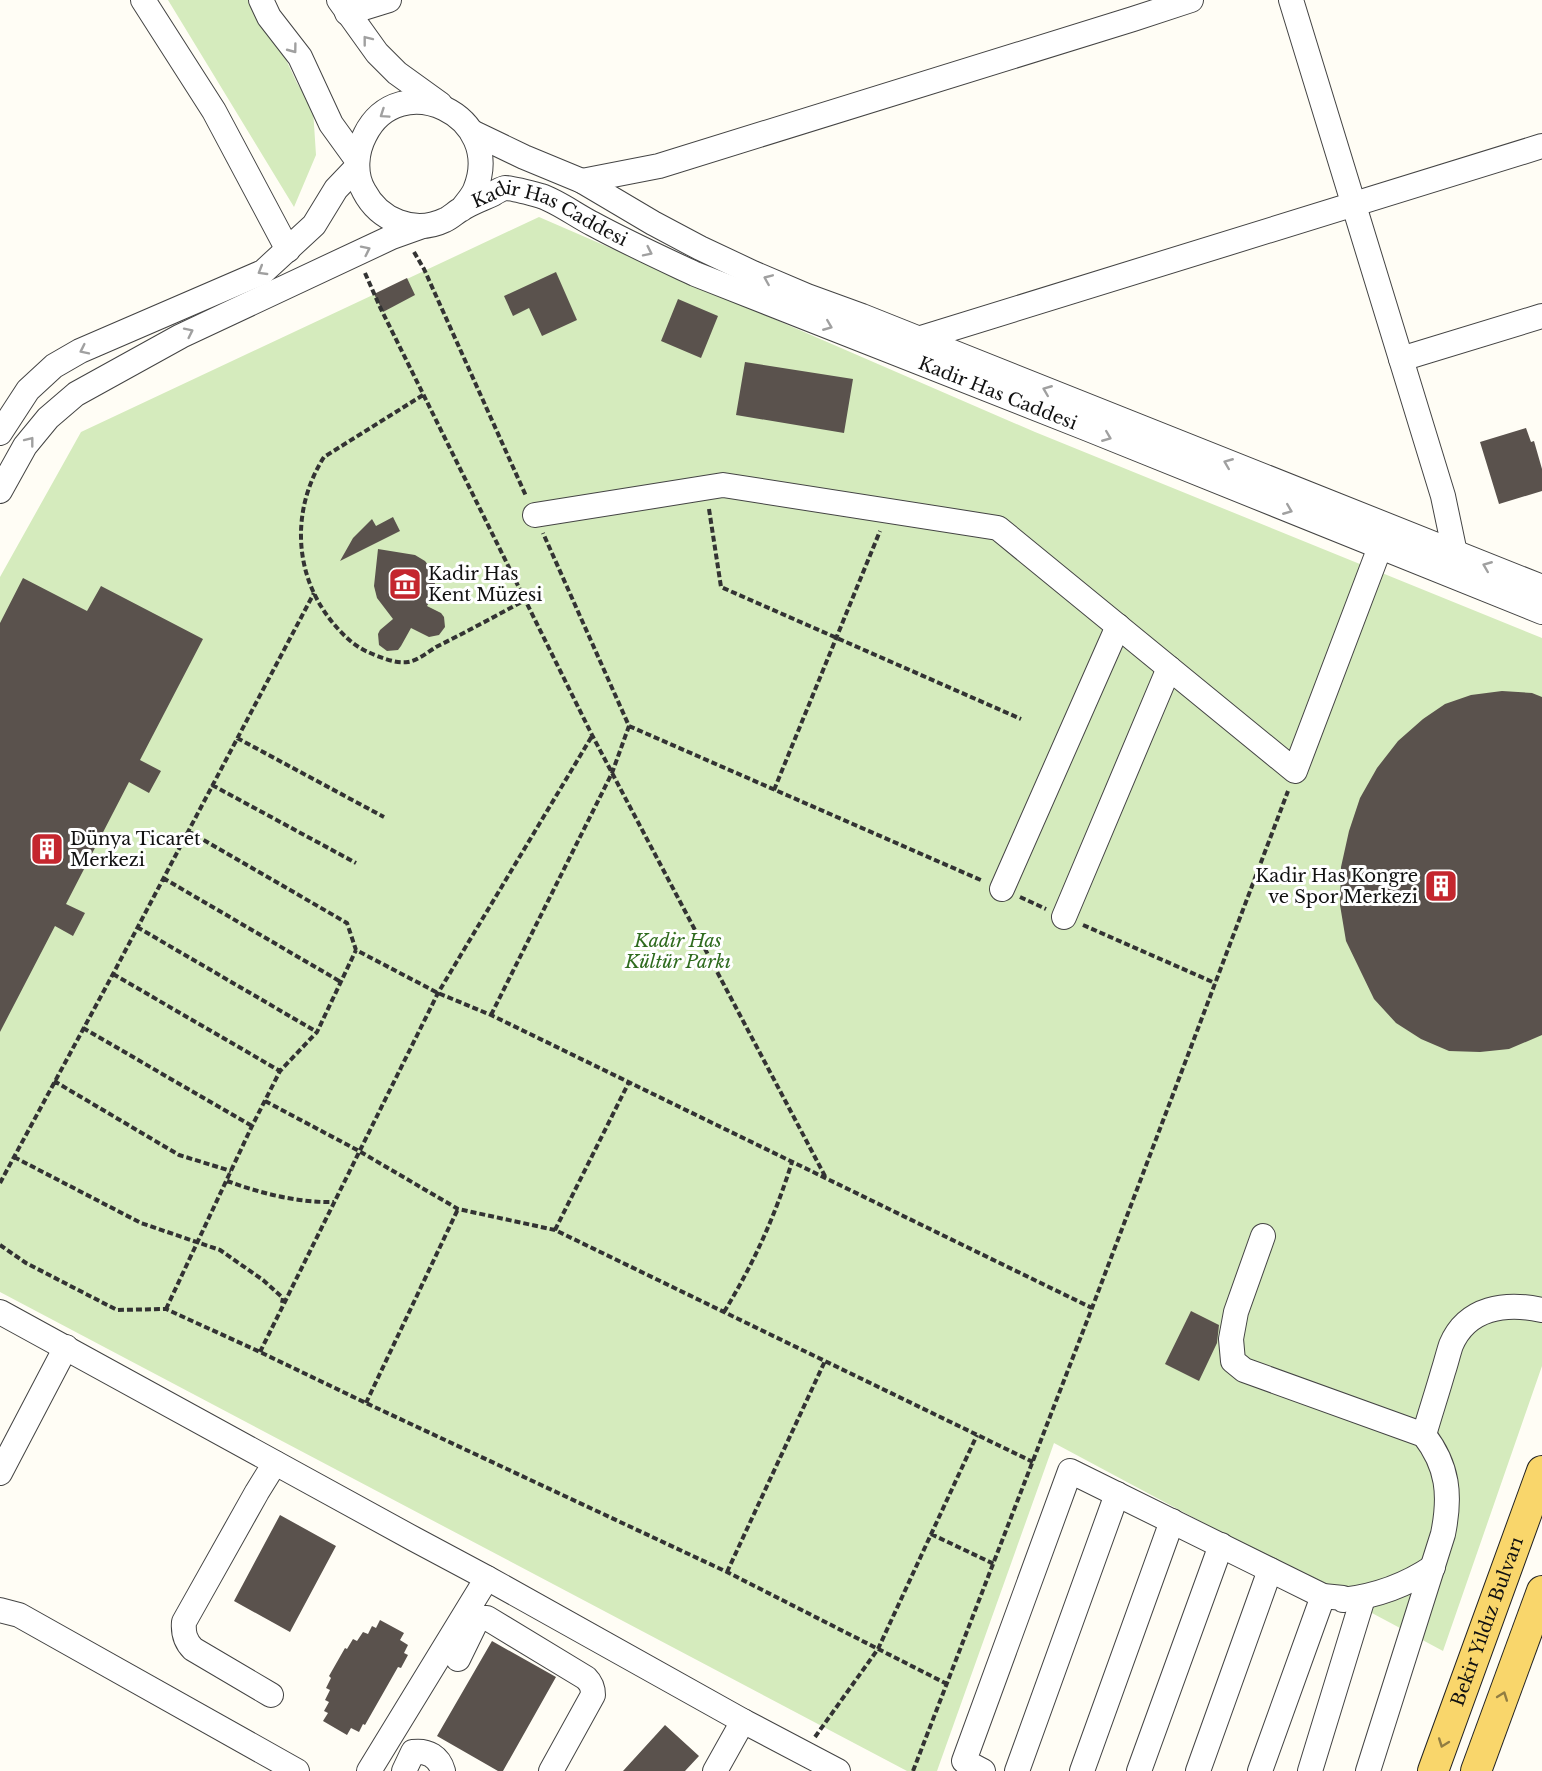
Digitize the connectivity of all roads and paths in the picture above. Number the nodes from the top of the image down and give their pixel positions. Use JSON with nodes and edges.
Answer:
{"nodes":[{"id":1,"x":143,"y":0,"type":"edge"},
{"id":2,"x":261,"y":0,"type":"edge"},
{"id":3,"x":389,"y":0,"type":"edge"},
{"id":4,"x":1191,"y":0,"type":"edge"},
{"id":5,"x":1291,"y":0,"type":"edge"},
{"id":6,"x":343,"y":6,"type":"edge"},
{"id":7,"x":1130,"y":10,"type":"edge"},
{"id":8,"x":442,"y":106,"type":"junction"},
{"id":9,"x":472,"y":132,"type":"junction"},
{"id":10,"x":1542,"y":146,"type":"edge"},
{"id":11,"x":357,"y":163,"type":"junction"},
{"id":12,"x":582,"y":181,"type":"junction"},
{"id":13,"x":1354,"y":204,"type":"junction"},
{"id":14,"x":462,"y":208,"type":"junction"},
{"id":15,"x":425,"y":226,"type":"junction"},
{"id":16,"x":288,"y":250,"type":"junction"},
{"id":17,"x":424,"y":270,"type":"dead end"},
{"id":18,"x":428,"y":278,"type":"dead end"},
{"id":19,"x":374,"y":295,"type":"dead end"},
{"id":20,"x":1542,"y":316,"type":"edge"},
{"id":21,"x":918,"y":339,"type":"junction"},
{"id":22,"x":1401,"y":359,"type":"junction"},
{"id":23,"x":423,"y":394,"type":"junction"},
{"id":24,"x":0,"y":433,"type":"edge"},
{"id":25,"x":705,"y":488,"type":"junction"},
{"id":26,"x":0,"y":491,"type":"edge"},
{"id":27,"x":888,"y":511,"type":"junction"},
{"id":28,"x":535,"y":515,"type":"dead end"},
{"id":29,"x":1380,"y":547,"type":"junction"},
{"id":30,"x":1455,"y":553,"type":"junction"},
{"id":31,"x":1542,"y":586,"type":"edge"},
{"id":32,"x":314,"y":593,"type":"junction"},
{"id":33,"x":525,"y":600,"type":"junction"},
{"id":34,"x":1542,"y":612,"type":"edge"},
{"id":35,"x":1118,"y":626,"type":"junction"},
{"id":36,"x":836,"y":638,"type":"junction"},
{"id":37,"x":1169,"y":668,"type":"junction"},
{"id":38,"x":1021,"y":719,"type":"dead end"},
{"id":39,"x":629,"y":726,"type":"dead end"},
{"id":40,"x":592,"y":735,"type":"junction"},
{"id":41,"x":237,"y":738,"type":"junction"},
{"id":42,"x":1295,"y":771,"type":"junction"},
{"id":43,"x":612,"y":773,"type":"junction"},
{"id":44,"x":213,"y":785,"type":"junction"},
{"id":45,"x":774,"y":790,"type":"junction"},
{"id":46,"x":384,"y":817,"type":"dead end"},
{"id":47,"x":188,"y":831,"type":"junction"},
{"id":48,"x":356,"y":863,"type":"dead end"},
{"id":49,"x":163,"y":878,"type":"junction"},
{"id":50,"x":1002,"y":889,"type":"junction"},
{"id":51,"x":1064,"y":917,"type":"junction"},
{"id":52,"x":137,"y":927,"type":"junction"},
{"id":53,"x":356,"y":950,"type":"junction"},
{"id":54,"x":113,"y":974,"type":"junction"},
{"id":55,"x":341,"y":982,"type":"junction"},
{"id":56,"x":1215,"y":983,"type":"junction"},
{"id":57,"x":438,"y":993,"type":"junction"},
{"id":58,"x":491,"y":1015,"type":"junction"},
{"id":59,"x":83,"y":1028,"type":"junction"},
{"id":60,"x":317,"y":1032,"type":"junction"},
{"id":61,"x":280,"y":1071,"type":"junction"},
{"id":62,"x":54,"y":1082,"type":"junction"},
{"id":63,"x":629,"y":1082,"type":"junction"},
{"id":64,"x":265,"y":1101,"type":"junction"},
{"id":65,"x":252,"y":1126,"type":"junction"},
{"id":66,"x":359,"y":1151,"type":"junction"},
{"id":67,"x":14,"y":1157,"type":"junction"},
{"id":68,"x":792,"y":1162,"type":"junction"},
{"id":69,"x":231,"y":1171,"type":"junction"},
{"id":70,"x":826,"y":1178,"type":"junction"},
{"id":71,"x":226,"y":1181,"type":"junction"},
{"id":72,"x":0,"y":1184,"type":"edge"},
{"id":73,"x":334,"y":1202,"type":"junction"},
{"id":74,"x":458,"y":1209,"type":"junction"},
{"id":75,"x":555,"y":1230,"type":"junction"},
{"id":76,"x":1263,"y":1236,"type":"dead end"},
{"id":77,"x":197,"y":1243,"type":"junction"},
{"id":78,"x":0,"y":1245,"type":"edge"},
{"id":79,"x":1092,"y":1308,"type":"junction"},
{"id":80,"x":166,"y":1309,"type":"junction"},
{"id":81,"x":280,"y":1309,"type":"junction"},
{"id":82,"x":1542,"y":1310,"type":"edge"},
{"id":83,"x":0,"y":1312,"type":"edge"},
{"id":84,"x":724,"y":1312,"type":"junction"},
{"id":85,"x":66,"y":1347,"type":"junction"},
{"id":86,"x":260,"y":1352,"type":"junction"},
{"id":87,"x":825,"y":1361,"type":"junction"},
{"id":88,"x":366,"y":1403,"type":"junction"},
{"id":89,"x":977,"y":1435,"type":"junction"},
{"id":90,"x":1424,"y":1435,"type":"junction"},
{"id":91,"x":1033,"y":1462,"type":"junction"},
{"id":92,"x":275,"y":1463,"type":"junction"},
{"id":93,"x":1542,"y":1471,"type":"edge"},
{"id":94,"x":0,"y":1473,"type":"edge"},
{"id":95,"x":1117,"y":1494,"type":"junction"},
{"id":96,"x":1172,"y":1521,"type":"junction"},
{"id":97,"x":931,"y":1534,"type":"junction"},
{"id":98,"x":1221,"y":1545,"type":"junction"},
{"id":99,"x":994,"y":1564,"type":"junction"},
{"id":100,"x":1433,"y":1567,"type":"junction"},
{"id":101,"x":1270,"y":1570,"type":"junction"},
{"id":102,"x":727,"y":1572,"type":"junction"},
{"id":103,"x":487,"y":1578,"type":"junction"},
{"id":104,"x":1542,"y":1591,"type":"edge"},
{"id":105,"x":1323,"y":1596,"type":"junction"},
{"id":106,"x":1363,"y":1598,"type":"junction"},
{"id":107,"x":0,"y":1610,"type":"edge"},
{"id":108,"x":878,"y":1649,"type":"junction"},
{"id":109,"x":458,"y":1659,"type":"dead end"},
{"id":110,"x":947,"y":1684,"type":"junction"},
{"id":111,"x":271,"y":1695,"type":"dead end"},
{"id":112,"x":743,"y":1721,"type":"junction"},
{"id":113,"x":809,"y":1761,"type":"edge"},
{"id":114,"x":297,"y":1771,"type":"edge"},
{"id":115,"x":369,"y":1771,"type":"edge"},
{"id":116,"x":404,"y":1771,"type":"edge"},
{"id":117,"x":443,"y":1771,"type":"edge"},
{"id":118,"x":551,"y":1771,"type":"edge"},
{"id":119,"x":715,"y":1771,"type":"edge"},
{"id":120,"x":838,"y":1771,"type":"edge"},
{"id":121,"x":913,"y":1771,"type":"edge"},
{"id":122,"x":983,"y":1771,"type":"edge"},
{"id":123,"x":1017,"y":1771,"type":"edge"},
{"id":124,"x":1082,"y":1771,"type":"edge"},
{"id":125,"x":1139,"y":1771,"type":"edge"},
{"id":126,"x":1198,"y":1771,"type":"edge"},
{"id":127,"x":1260,"y":1771,"type":"edge"},
{"id":128,"x":1310,"y":1771,"type":"edge"},
{"id":129,"x":1368,"y":1771,"type":"edge"},
{"id":130,"x":1433,"y":1771,"type":"edge"},
{"id":131,"x":1476,"y":1771,"type":"edge"}],
"edges":[{"from":1,"to":16,"type":"street"},
{"from":2,"to":11,"type":"street","one_way":true},
{"from":3,"to":6,"type":"street"},
{"from":4,"to":7,"type":"street"},
{"from":5,"to":13,"type":"street"},
{"from":8,"to":6,"type":"street","one_way":true},
{"from":7,"to":12,"type":"street"},
{"from":8,"to":9,"type":"street"},
{"from":8,"to":11,"type":"street","one_way":true},
{"from":9,"to":12,"type":"street","name":"Kadir Has Caddesi"},
{"from":9,"to":14,"type":"street"},
{"from":10,"to":13,"type":"street"},
{"from":11,"to":15,"type":"street"},
{"from":11,"to":16,"type":"street"},
{"from":21,"to":12,"type":"street","name":"Kadir Has Caddesi","one_way":true},
{"from":13,"to":21,"type":"street"},
{"from":13,"to":22,"type":"street"},
{"from":14,"to":15,"type":"street"},
{"from":14,"to":29,"type":"street","name":"Kadir Has Caddesi","one_way":true},
{"from":26,"to":15,"type":"street","one_way":true},
{"from":16,"to":24,"type":"street","one_way":true},
{"from":17,"to":18,"type":"path"},
{"from":19,"to":23,"type":"path"},
{"from":20,"to":22,"type":"street"},
{"from":30,"to":21,"type":"street","name":"Kadir Has Caddesi","one_way":true},
{"from":22,"to":30,"type":"street"},
{"from":23,"to":32,"type":"path"},
{"from":23,"to":33,"type":"path"},
{"from":25,"to":27,"type":"street"},
{"from":25,"to":28,"type":"street"},
{"from":25,"to":36,"type":"path"},
{"from":27,"to":35,"type":"street"},
{"from":27,"to":36,"type":"path"},
{"from":29,"to":34,"type":"street","name":"Kadir Has Caddesi"},
{"from":29,"to":42,"type":"street"},
{"from":31,"to":30,"type":"street","name":"Kadir Has Caddesi","one_way":true},
{"from":32,"to":33,"type":"path"},
{"from":32,"to":41,"type":"path"},
{"from":33,"to":40,"type":"path"},
{"from":35,"to":37,"type":"street"},
{"from":35,"to":50,"type":"street"},
{"from":36,"to":38,"type":"path"},
{"from":36,"to":45,"type":"path"},
{"from":37,"to":42,"type":"street"},
{"from":37,"to":51,"type":"street"},
{"from":39,"to":45,"type":"path"},
{"from":40,"to":43,"type":"path"},
{"from":40,"to":57,"type":"path"},
{"from":41,"to":44,"type":"path"},
{"from":41,"to":46,"type":"path"},
{"from":42,"to":56,"type":"path"},
{"from":43,"to":58,"type":"path"},
{"from":43,"to":70,"type":"path"},
{"from":44,"to":47,"type":"path"},
{"from":44,"to":48,"type":"path"},
{"from":45,"to":50,"type":"path"},
{"from":47,"to":49,"type":"path"},
{"from":47,"to":53,"type":"path"},
{"from":49,"to":52,"type":"path"},
{"from":49,"to":55,"type":"path"},
{"from":50,"to":51,"type":"path"},
{"from":51,"to":56,"type":"path"},
{"from":52,"to":54,"type":"path"},
{"from":52,"to":60,"type":"path"},
{"from":53,"to":55,"type":"path"},
{"from":53,"to":57,"type":"path"},
{"from":54,"to":59,"type":"path"},
{"from":54,"to":61,"type":"path"},
{"from":55,"to":60,"type":"path"},
{"from":56,"to":79,"type":"path"},
{"from":57,"to":58,"type":"path"},
{"from":57,"to":66,"type":"path"},
{"from":58,"to":63,"type":"path"},
{"from":59,"to":62,"type":"path"},
{"from":59,"to":65,"type":"path"},
{"from":60,"to":61,"type":"path"},
{"from":61,"to":64,"type":"path"},
{"from":62,"to":67,"type":"path"},
{"from":62,"to":69,"type":"path"},
{"from":63,"to":68,"type":"path"},
{"from":63,"to":75,"type":"path"},
{"from":64,"to":65,"type":"path"},
{"from":64,"to":66,"type":"path"},
{"from":65,"to":69,"type":"path"},
{"from":66,"to":73,"type":"path"},
{"from":66,"to":74,"type":"path"},
{"from":67,"to":72,"type":"path"},
{"from":67,"to":77,"type":"path"},
{"from":68,"to":70,"type":"path"},
{"from":68,"to":84,"type":"path"},
{"from":69,"to":71,"type":"path"},
{"from":70,"to":79,"type":"path"},
{"from":71,"to":73,"type":"path"},
{"from":71,"to":77,"type":"path"},
{"from":73,"to":81,"type":"path"},
{"from":74,"to":75,"type":"path"},
{"from":74,"to":88,"type":"path"},
{"from":75,"to":84,"type":"path"},
{"from":76,"to":90,"type":"street"},
{"from":77,"to":80,"type":"path"},
{"from":77,"to":81,"type":"path"},
{"from":78,"to":80,"type":"path"},
{"from":79,"to":91,"type":"path"},
{"from":80,"to":86,"type":"path"},
{"from":81,"to":86,"type":"path"},
{"from":82,"to":90,"type":"street"},
{"from":83,"to":85,"type":"street"},
{"from":84,"to":87,"type":"path"},
{"from":85,"to":92,"type":"street"},
{"from":85,"to":94,"type":"street"},
{"from":86,"to":88,"type":"path"},
{"from":87,"to":89,"type":"path"},
{"from":87,"to":102,"type":"path"},
{"from":88,"to":102,"type":"path"},
{"from":89,"to":91,"type":"path"},
{"from":89,"to":97,"type":"path"},
{"from":90,"to":100,"type":"street"},
{"from":91,"to":99,"type":"path"},
{"from":92,"to":103,"type":"street"},
{"from":92,"to":111,"type":"street"},
{"from":93,"to":130,"type":"main road","name":"Bekir Yıldız Bulvarı","one_way":true},
{"from":95,"to":96,"type":"street"},
{"from":95,"to":122,"type":"street"},
{"from":95,"to":123,"type":"street"},
{"from":96,"to":98,"type":"street"},
{"from":96,"to":124,"type":"street"},
{"from":97,"to":99,"type":"path"},
{"from":97,"to":108,"type":"path"},
{"from":98,"to":101,"type":"street"},
{"from":98,"to":125,"type":"street"},
{"from":99,"to":110,"type":"path"},
{"from":100,"to":106,"type":"street"},
{"from":100,"to":129,"type":"street"},
{"from":101,"to":105,"type":"street"},
{"from":101,"to":126,"type":"street"},
{"from":102,"to":108,"type":"path"},
{"from":103,"to":112,"type":"street"},
{"from":103,"to":115,"type":"street"},
{"from":131,"to":104,"type":"main road","one_way":true},
{"from":105,"to":106,"type":"street"},
{"from":105,"to":127,"type":"street"},
{"from":106,"to":128,"type":"street"},
{"from":107,"to":114,"type":"street"},
{"from":108,"to":110,"type":"path"},
{"from":108,"to":113,"type":"path"},
{"from":109,"to":118,"type":"street"},
{"from":110,"to":121,"type":"path"},
{"from":112,"to":113,"type":"street"},
{"from":112,"to":119,"type":"street"},
{"from":113,"to":120,"type":"street"},
{"from":116,"to":117,"type":"street"}]}
